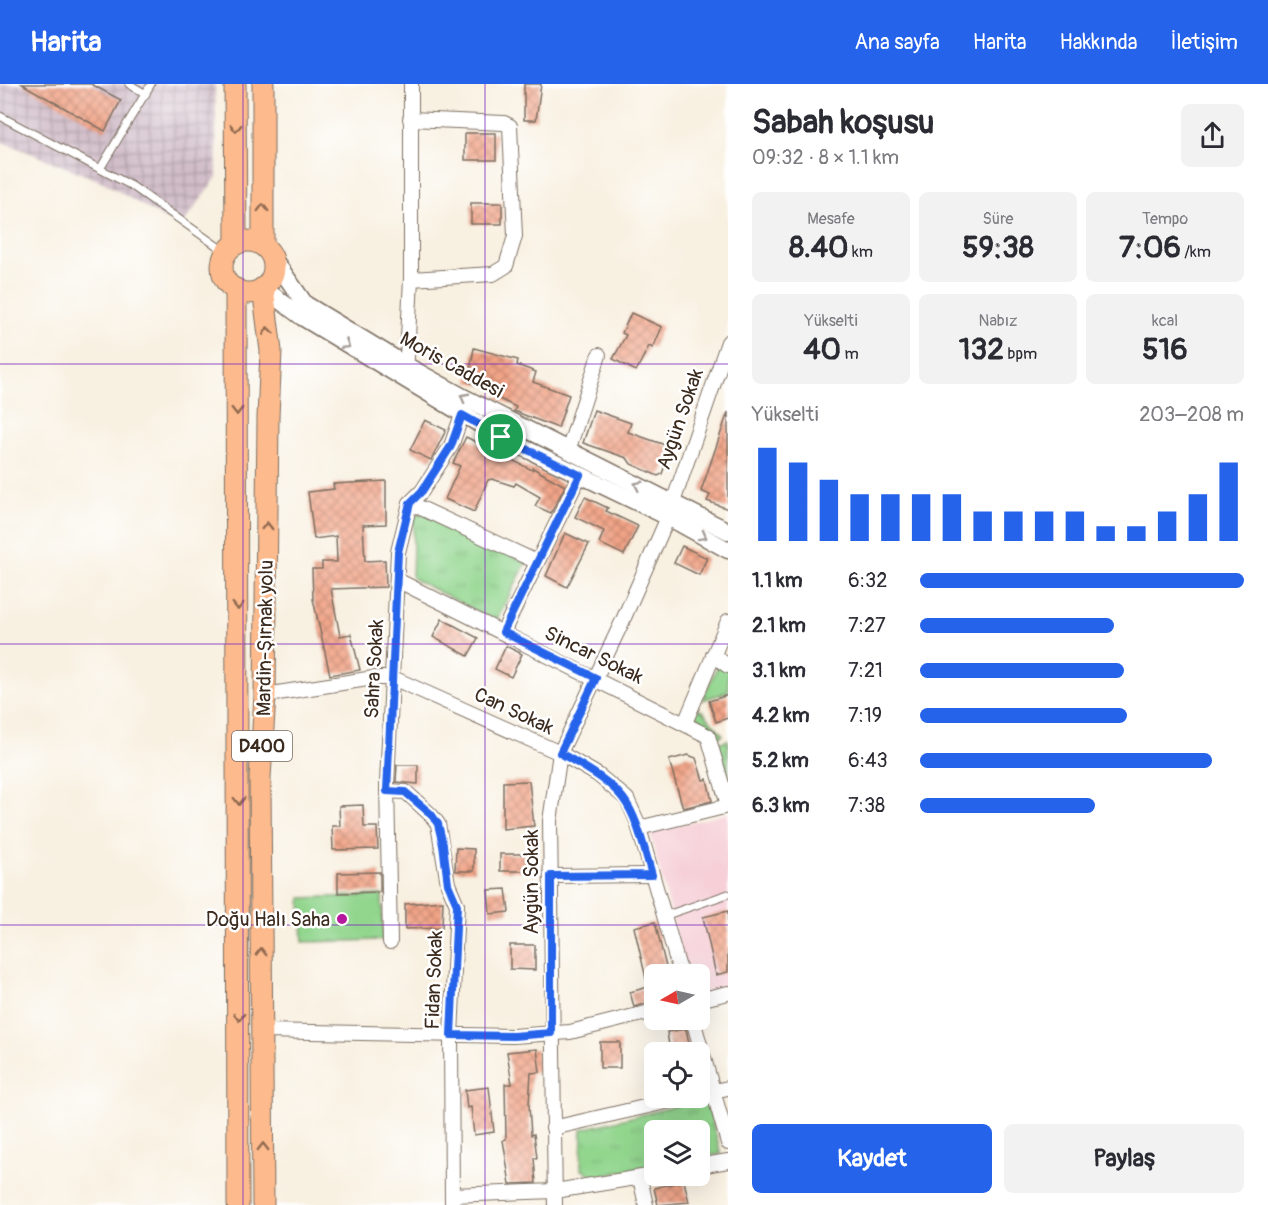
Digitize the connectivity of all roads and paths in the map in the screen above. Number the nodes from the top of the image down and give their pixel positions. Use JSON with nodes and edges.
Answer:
{"nodes":[{"id":1,"x":129,"y":84,"type":"edge"},
{"id":2,"x":151,"y":84,"type":"edge"},
{"id":3,"x":235,"y":84,"type":"edge"},
{"id":4,"x":263,"y":84,"type":"edge"},
{"id":5,"x":411,"y":84,"type":"edge"},
{"id":6,"x":146,"y":94,"type":"junction"},
{"id":7,"x":0,"y":116,"type":"edge"},
{"id":8,"x":410,"y":120,"type":"junction"},
{"id":9,"x":100,"y":169,"type":"junction"},
{"id":10,"x":231,"y":248,"type":"junction"},
{"id":11,"x":268,"y":252,"type":"junction"},
{"id":12,"x":411,"y":279,"type":"junction"},
{"id":13,"x":263,"y":288,"type":"junction"},
{"id":14,"x":236,"y":289,"type":"junction"},
{"id":15,"x":728,"y":342,"type":"edge"},
{"id":16,"x":599,"y":355,"type":"dead end"},
{"id":17,"x":407,"y":374,"type":"junction"},
{"id":18,"x":723,"y":374,"type":"edge"},
{"id":19,"x":462,"y":415,"type":"junction"},
{"id":20,"x":568,"y":451,"type":"junction"},
{"id":21,"x":580,"y":475,"type":"junction"},
{"id":22,"x":410,"y":503,"type":"junction"},
{"id":23,"x":670,"y":509,"type":"junction"},
{"id":24,"x":728,"y":531,"type":"edge"},
{"id":25,"x":728,"y":550,"type":"edge"},
{"id":26,"x":537,"y":562,"type":"junction"},
{"id":27,"x":397,"y":580,"type":"junction"},
{"id":28,"x":728,"y":621,"type":"edge"},
{"id":29,"x":503,"y":632,"type":"junction"},
{"id":30,"x":713,"y":655,"type":"junction"},
{"id":31,"x":728,"y":666,"type":"edge"},
{"id":32,"x":393,"y":678,"type":"junction"},
{"id":33,"x":596,"y":678,"type":"junction"},
{"id":34,"x":265,"y":695,"type":"junction"},
{"id":35,"x":685,"y":723,"type":"junction"},
{"id":36,"x":560,"y":753,"type":"junction"},
{"id":37,"x":387,"y":791,"type":"junction"},
{"id":38,"x":728,"y":805,"type":"edge"},
{"id":39,"x":639,"y":828,"type":"junction"},
{"id":40,"x":652,"y":875,"type":"junction"},
{"id":41,"x":551,"y":876,"type":"junction"},
{"id":42,"x":728,"y":894,"type":"edge"},
{"id":43,"x":664,"y":916,"type":"junction"},
{"id":44,"x":390,"y":942,"type":"dead end"},
{"id":45,"x":678,"y":964,"type":"edge"},
{"id":46,"x":728,"y":993,"type":"edge"},
{"id":47,"x":710,"y":997,"type":"edge"},
{"id":48,"x":644,"y":1014,"type":"edge"},
{"id":49,"x":696,"y":1030,"type":"edge"},
{"id":50,"x":262,"y":1031,"type":"junction"},
{"id":51,"x":551,"y":1033,"type":"junction"},
{"id":52,"x":451,"y":1035,"type":"junction"},
{"id":53,"x":728,"y":1088,"type":"edge"},
{"id":54,"x":713,"y":1091,"type":"junction"},
{"id":55,"x":710,"y":1092,"type":"edge"},
{"id":56,"x":644,"y":1107,"type":"edge"},
{"id":57,"x":553,"y":1128,"type":"junction"},
{"id":58,"x":728,"y":1143,"type":"edge"},
{"id":59,"x":728,"y":1161,"type":"edge"},
{"id":60,"x":710,"y":1164,"type":"edge"},
{"id":61,"x":644,"y":1177,"type":"edge"},
{"id":62,"x":640,"y":1178,"type":"junction"},
{"id":63,"x":555,"y":1198,"type":"edge"},
{"id":64,"x":452,"y":1200,"type":"edge"},
{"id":65,"x":238,"y":1205,"type":"edge"},
{"id":66,"x":263,"y":1205,"type":"edge"},
{"id":67,"x":646,"y":1205,"type":"edge"}],
"edges":[{"from":1,"to":6,"type":"lane"},
{"from":2,"to":6,"type":"lane"},
{"from":3,"to":10,"type":"highway","one_way":true},
{"from":11,"to":4,"type":"highway","one_way":true},
{"from":5,"to":8,"type":"street"},
{"from":6,"to":9,"type":"lane"},
{"from":7,"to":9,"type":"lane"},
{"from":8,"to":12,"type":"street"},
{"from":8,"to":12,"type":"street"},
{"from":9,"to":10,"type":"lane"},
{"from":10,"to":11,"type":"highway"},
{"from":10,"to":14,"type":"highway"},
{"from":11,"to":13,"type":"highway"},
{"from":11,"to":17,"type":"street","name":"Moris Caddesi"},
{"from":12,"to":17,"type":"street"},
{"from":13,"to":14,"type":"highway"},
{"from":13,"to":17,"type":"street","name":"Moris Caddesi","one_way":true},
{"from":34,"to":13,"type":"highway","name":"Mardin-Şırnak yolu","number":"D400","one_way":true},
{"from":14,"to":65,"type":"highway","name":"Mardin-Şırnak yolu","one_way":true},
{"from":15,"to":18,"type":"street","name":"Aygün Sokak"},
{"from":16,"to":20,"type":"street"},
{"from":17,"to":19,"type":"street","name":"Moris Caddesi"},
{"from":20,"to":17,"type":"street","name":"Moris Caddesi","one_way":true},
{"from":18,"to":23,"type":"street","name":"Aygün Sokak"},
{"from":19,"to":21,"type":"street","name":"Moris Caddesi"},
{"from":19,"to":22,"type":"street","name":"Sahra Sokak"},
{"from":23,"to":20,"type":"street","name":"Moris Caddesi","one_way":true},
{"from":21,"to":23,"type":"street","name":"Moris Caddesi"},
{"from":21,"to":26,"type":"street"},
{"from":22,"to":26,"type":"street"},
{"from":22,"to":27,"type":"street","name":"Sahra Sokak"},
{"from":23,"to":24,"type":"street","name":"Moris Caddesi"},
{"from":23,"to":25,"type":"street","name":"Moris Caddesi","one_way":true},
{"from":23,"to":33,"type":"street","name":"Aygün Sokak"},
{"from":26,"to":29,"type":"street"},
{"from":27,"to":29,"type":"street","name":"Sincar Sokak"},
{"from":27,"to":32,"type":"street","name":"Sahra Sokak"},
{"from":28,"to":30,"type":"street"},
{"from":29,"to":33,"type":"street","name":"Sincar Sokak"},
{"from":30,"to":31,"type":"street"},
{"from":30,"to":35,"type":"street"},
{"from":32,"to":34,"type":"street","name":"Can Sokak"},
{"from":32,"to":36,"type":"street","name":"Can Sokak"},
{"from":32,"to":37,"type":"street","name":"Sahra Sokak"},
{"from":33,"to":35,"type":"street","name":"Sincar Sokak"},
{"from":33,"to":36,"type":"street","name":"Aygün Sokak"},
{"from":50,"to":34,"type":"highway","name":"Mardin-Şırnak yolu","number":"D400","one_way":true},
{"from":35,"to":38,"type":"street","name":"Sincar Sokak"},
{"from":36,"to":39,"type":"street","name":"Can Sokak"},
{"from":36,"to":41,"type":"street","name":"Aygün Sokak"},
{"from":37,"to":44,"type":"street","name":"Sahra Sokak"},
{"from":37,"to":52,"type":"street","name":"Fidan Sokak"},
{"from":38,"to":39,"type":"street"},
{"from":39,"to":40,"type":"street","name":"Can Sokak"},
{"from":40,"to":41,"type":"street"},
{"from":40,"to":43,"type":"street","name":"Can Sokak"},
{"from":41,"to":51,"type":"street","name":"Aygün Sokak"},
{"from":42,"to":43,"type":"lane"},
{"from":43,"to":45,"type":"street","name":"Can Sokak"},
{"from":46,"to":47,"type":"street"},
{"from":48,"to":51,"type":"street"},
{"from":49,"to":54,"type":"street"},
{"from":50,"to":52,"type":"street"},
{"from":66,"to":50,"type":"highway","name":"Mardin-Şırnak yolu","number":"D400","one_way":true},
{"from":51,"to":52,"type":"street"},
{"from":51,"to":57,"type":"street","name":"Aygün Sokak"},
{"from":52,"to":64,"type":"street","name":"Fidan Sokak"},
{"from":53,"to":54,"type":"street"},
{"from":54,"to":55,"type":"street"},
{"from":54,"to":58,"type":"street"},
{"from":56,"to":57,"type":"street"},
{"from":57,"to":63,"type":"street","name":"Aygün Sokak"},
{"from":59,"to":60,"type":"street"},
{"from":61,"to":62,"type":"street"},
{"from":62,"to":63,"type":"street"},
{"from":62,"to":67,"type":"street"},
{"from":63,"to":64,"type":"street"}]}
